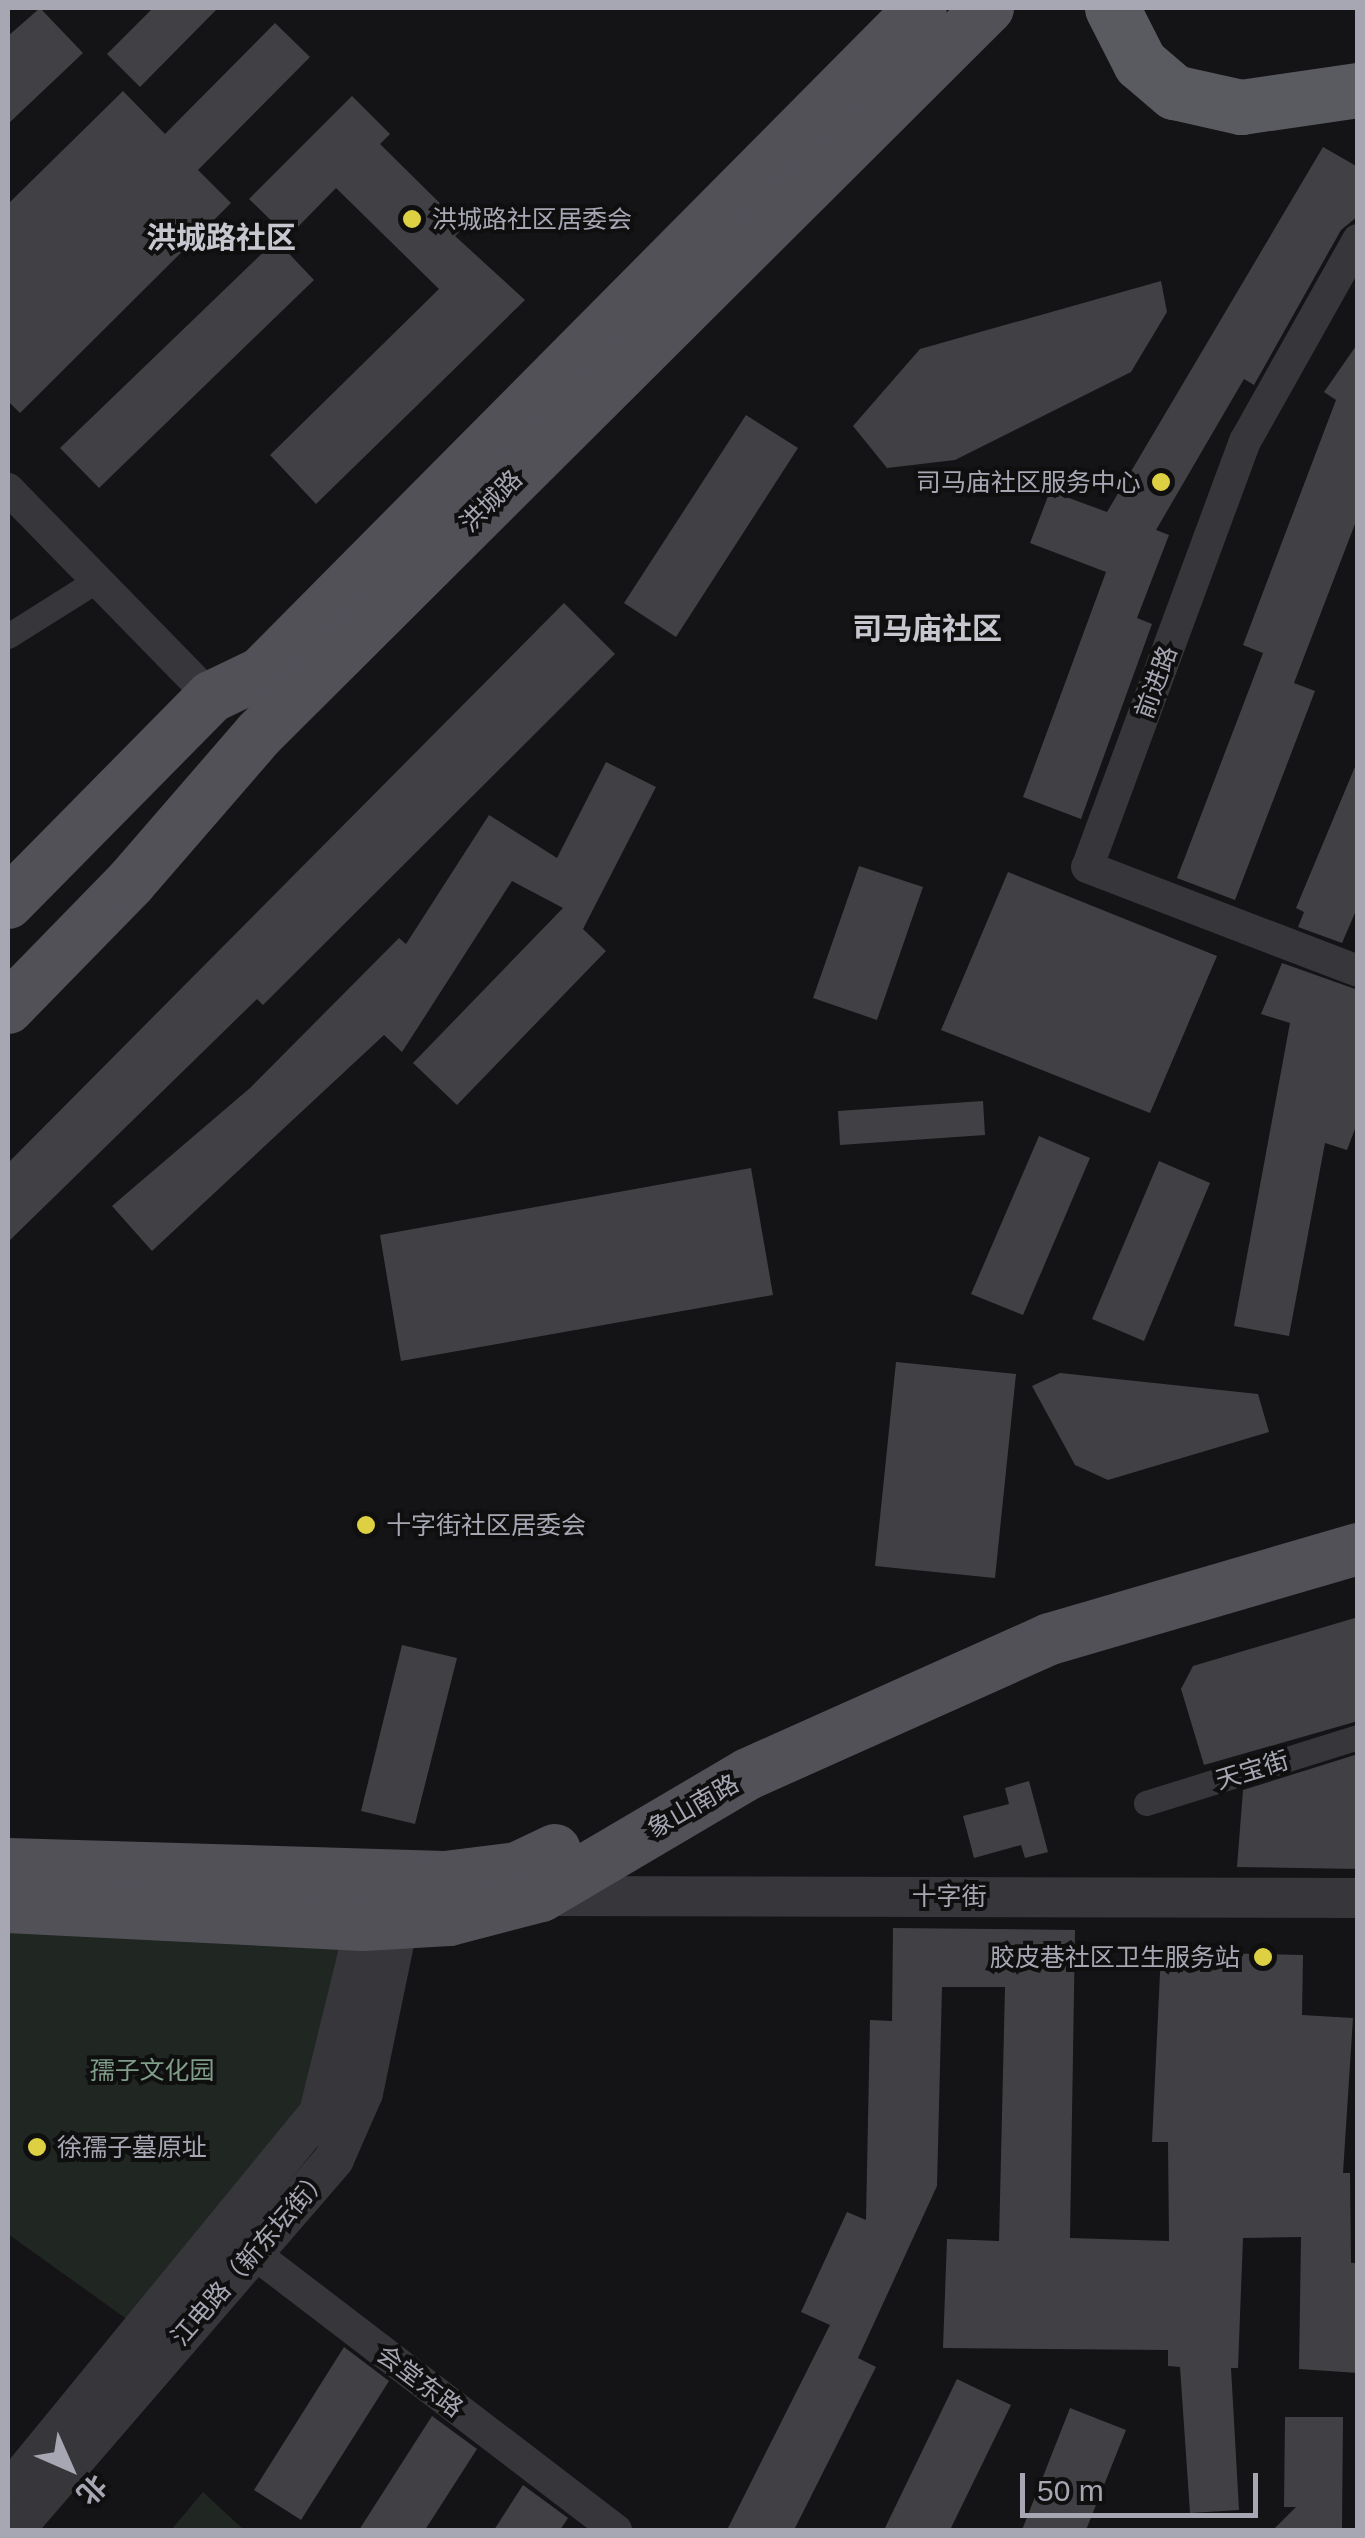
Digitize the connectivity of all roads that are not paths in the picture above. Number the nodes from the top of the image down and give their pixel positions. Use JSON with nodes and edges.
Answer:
{"nodes":[{"id":1,"x":921,"y":8,"type":"edge"},
{"id":2,"x":988,"y":8,"type":"edge"},
{"id":3,"x":1112,"y":8,"type":"edge"},
{"id":4,"x":1358,"y":90,"type":"edge"},
{"id":5,"x":1358,"y":240,"type":"edge"},
{"id":6,"x":8,"y":489,"type":"edge"},
{"id":7,"x":98,"y":580,"type":"junction"},
{"id":8,"x":8,"y":636,"type":"edge"},
{"id":9,"x":212,"y":697,"type":"junction"},
{"id":10,"x":8,"y":903,"type":"edge"},
{"id":11,"x":1358,"y":971,"type":"edge"},
{"id":12,"x":8,"y":1008,"type":"edge"},
{"id":13,"x":1358,"y":1520,"type":"edge"},
{"id":14,"x":1358,"y":1549,"type":"edge"},
{"id":15,"x":1358,"y":1737,"type":"edge"},
{"id":16,"x":1146,"y":1804,"type":"dead end"},
{"id":17,"x":8,"y":1864,"type":"edge"},
{"id":18,"x":541,"y":1896,"type":"junction"},
{"id":19,"x":1358,"y":1898,"type":"edge"},
{"id":20,"x":384,"y":1899,"type":"junction"},
{"id":21,"x":8,"y":1906,"type":"edge"},
{"id":22,"x":239,"y":2242,"type":"junction"},
{"id":23,"x":8,"y":2493,"type":"edge"},
{"id":24,"x":14,"y":2530,"type":"edge"},
{"id":25,"x":616,"y":2530,"type":"edge"}],
"edges":[{"from":1,"to":9,"type":"main road","name":"洪城路"},
{"from":2,"to":12,"type":"main road","name":"洪城路"},
{"from":3,"to":4,"type":"highway"},
{"from":5,"to":11,"type":"street","name":"前进路"},
{"from":6,"to":7,"type":"street"},
{"from":7,"to":8,"type":"street"},
{"from":7,"to":9,"type":"street"},
{"from":9,"to":10,"type":"main road","name":"洪城路"},
{"from":13,"to":20,"type":"main road","name":"象山南路"},
{"from":14,"to":18,"type":"main road","name":"象山南路"},
{"from":15,"to":16,"type":"street","name":"天宝街"},
{"from":17,"to":20,"type":"main road","name":"象山南路"},
{"from":18,"to":19,"type":"street","name":"十字街"},
{"from":18,"to":20,"type":"main road","name":"象山南路"},
{"from":20,"to":21,"type":"main road","name":"象山南路"},
{"from":20,"to":22,"type":"street","name":"江电路（新东坛街）"},
{"from":22,"to":23,"type":"street","name":"江电路（新东坛街）"},
{"from":22,"to":24,"type":"street","name":"江电路（新东坛街）"},
{"from":22,"to":25,"type":"street","name":"会堂东路"}]}
